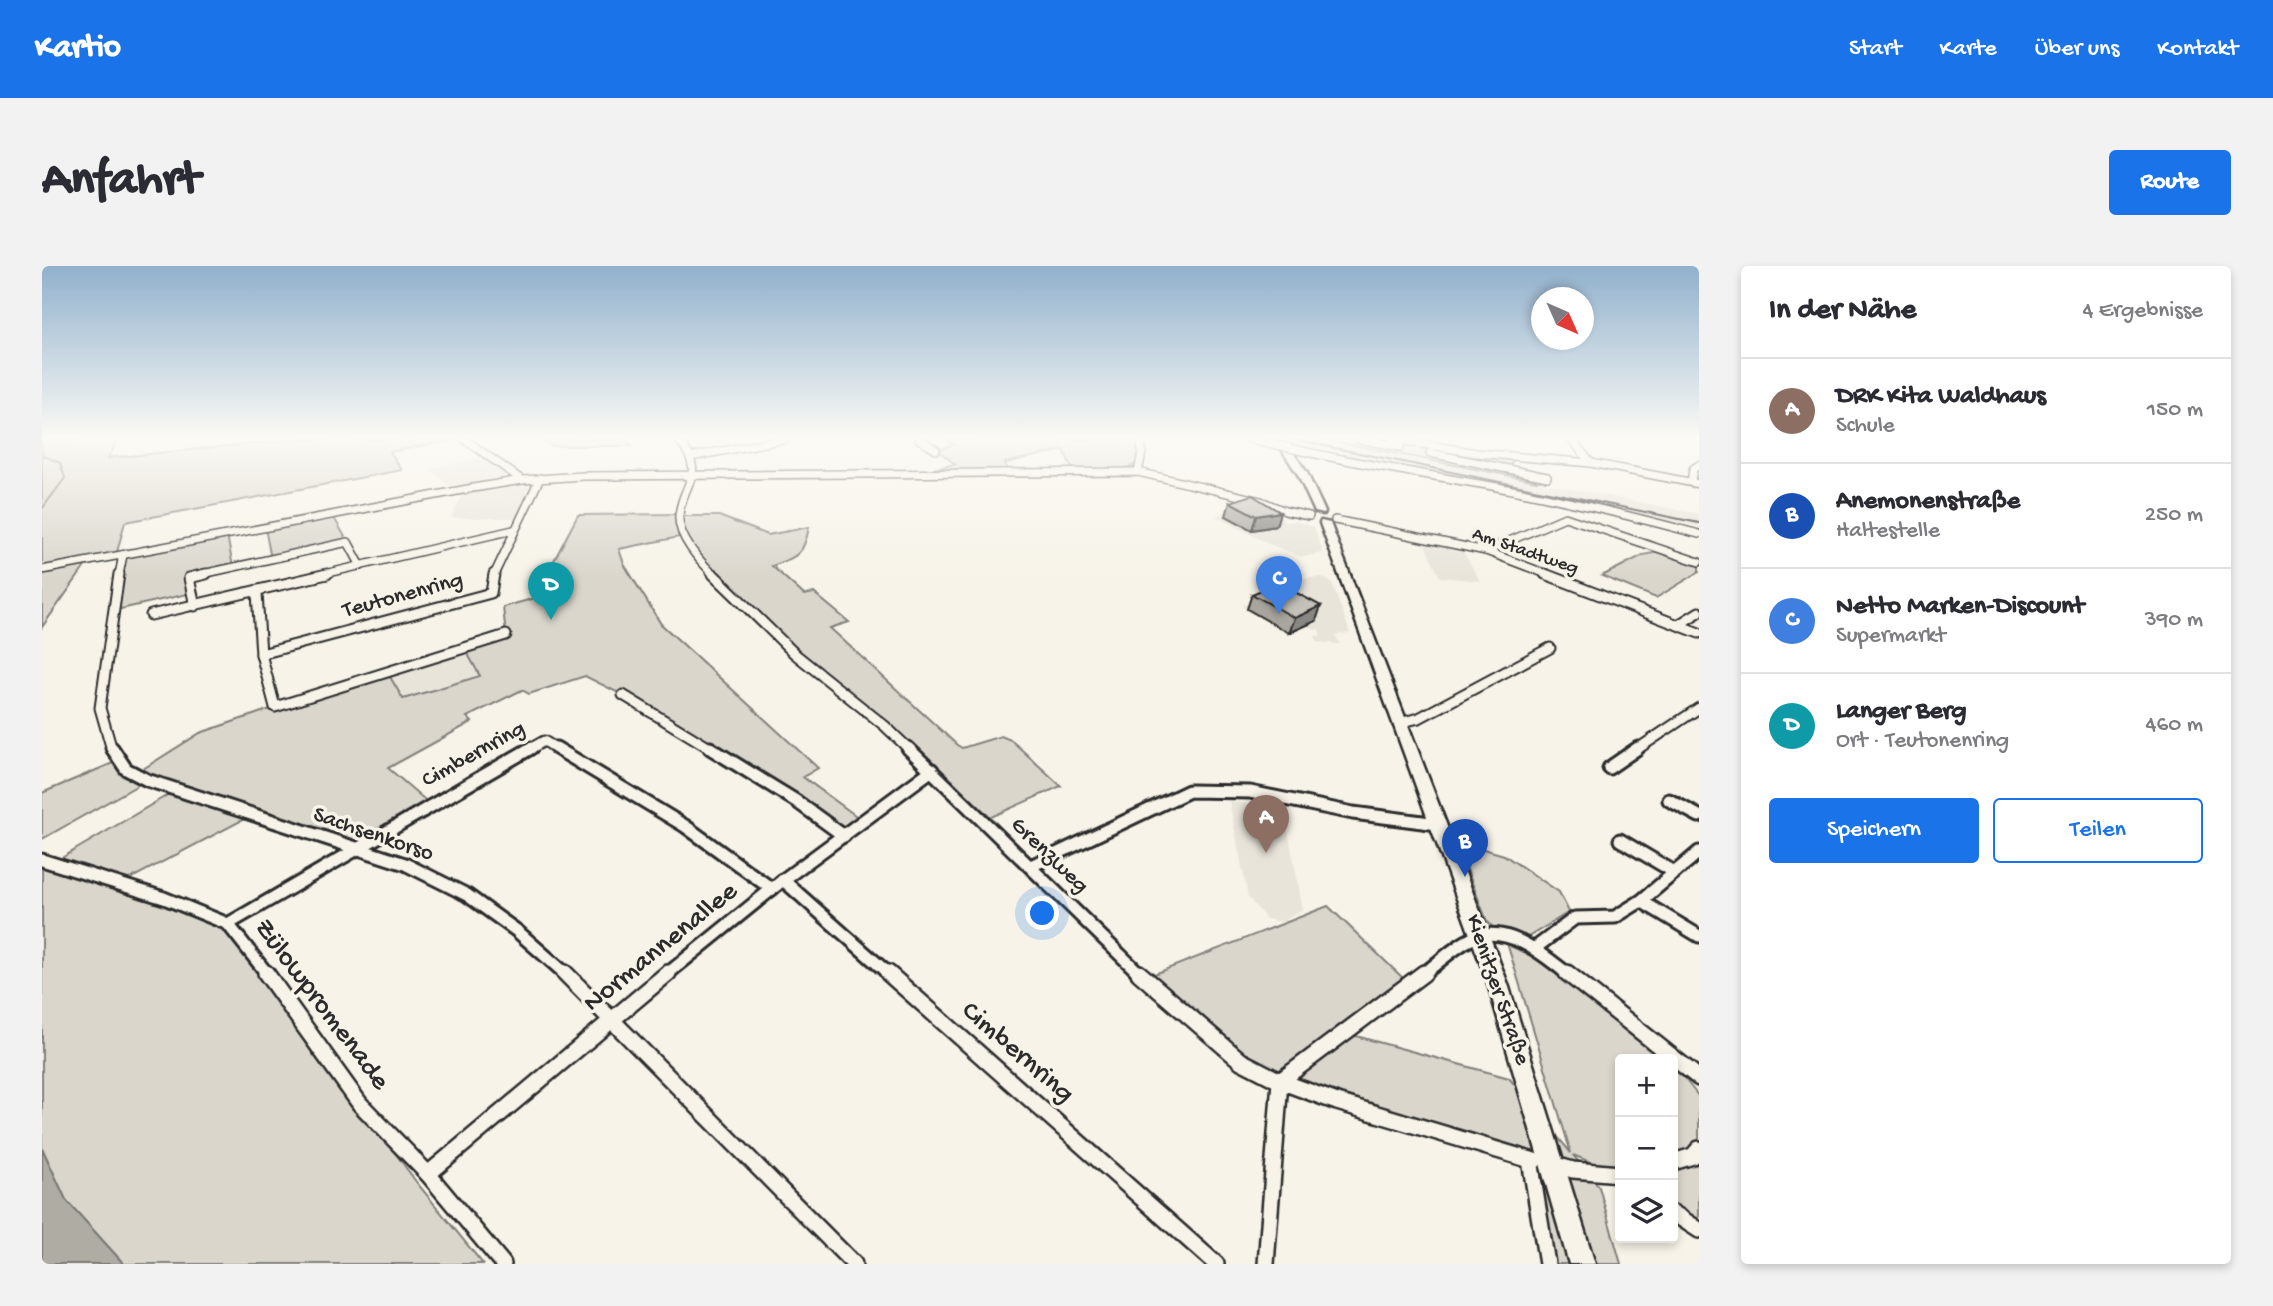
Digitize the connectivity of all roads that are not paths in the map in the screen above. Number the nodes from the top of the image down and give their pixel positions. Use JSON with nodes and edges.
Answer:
{"nodes":[{"id":1,"x":492,"y":486,"type":"edge"},
{"id":2,"x":536,"y":486,"type":"edge"},
{"id":3,"x":690,"y":486,"type":"edge"},
{"id":4,"x":1196,"y":486,"type":"edge"},
{"id":5,"x":1308,"y":486,"type":"edge"},
{"id":6,"x":1487,"y":486,"type":"edge"},
{"id":7,"x":1322,"y":518,"type":"junction"},
{"id":8,"x":513,"y":530,"type":"junction"},
{"id":9,"x":1699,"y":534,"type":"edge"},
{"id":10,"x":1486,"y":551,"type":"junction"},
{"id":11,"x":123,"y":555,"type":"junction"},
{"id":12,"x":1699,"y":562,"type":"edge"},
{"id":13,"x":361,"y":566,"type":"junction"},
{"id":14,"x":42,"y":570,"type":"edge"},
{"id":15,"x":257,"y":593,"type":"junction"},
{"id":16,"x":194,"y":606,"type":"junction"},
{"id":17,"x":1699,"y":612,"type":"edge"},
{"id":18,"x":152,"y":615,"type":"dead end"},
{"id":19,"x":1678,"y":625,"type":"junction"},
{"id":20,"x":1699,"y":633,"type":"edge"},
{"id":21,"x":506,"y":635,"type":"dead end"},
{"id":22,"x":1550,"y":648,"type":"dead end"},
{"id":23,"x":261,"y":654,"type":"junction"},
{"id":24,"x":623,"y":695,"type":"dead end"},
{"id":25,"x":1699,"y":708,"type":"edge"},
{"id":26,"x":1399,"y":723,"type":"junction"},
{"id":27,"x":1609,"y":768,"type":"dead end"},
{"id":28,"x":932,"y":770,"type":"junction"},
{"id":29,"x":1669,"y":800,"type":"dead end"},
{"id":30,"x":1699,"y":816,"type":"edge"},
{"id":31,"x":1438,"y":824,"type":"junction"},
{"id":32,"x":844,"y":836,"type":"junction"},
{"id":33,"x":1620,"y":841,"type":"dead end"},
{"id":34,"x":357,"y":849,"type":"junction"},
{"id":35,"x":1699,"y":852,"type":"edge"},
{"id":36,"x":42,"y":860,"type":"edge"},
{"id":37,"x":1031,"y":866,"type":"junction"},
{"id":38,"x":1674,"y":872,"type":"junction"},
{"id":39,"x":778,"y":885,"type":"junction"},
{"id":40,"x":1641,"y":901,"type":"junction"},
{"id":41,"x":228,"y":924,"type":"junction"},
{"id":42,"x":1480,"y":936,"type":"junction"},
{"id":43,"x":1699,"y":936,"type":"edge"},
{"id":44,"x":1535,"y":948,"type":"junction"},
{"id":45,"x":612,"y":1019,"type":"junction"},
{"id":46,"x":1699,"y":1077,"type":"edge"},
{"id":47,"x":1280,"y":1082,"type":"junction"},
{"id":48,"x":1699,"y":1149,"type":"edge"},
{"id":49,"x":1678,"y":1160,"type":"edge"},
{"id":50,"x":1538,"y":1162,"type":"junction"},
{"id":51,"x":428,"y":1174,"type":"junction"},
{"id":52,"x":1615,"y":1174,"type":"edge"},
{"id":53,"x":1678,"y":1216,"type":"edge"},
{"id":54,"x":1699,"y":1230,"type":"edge"},
{"id":55,"x":503,"y":1264,"type":"edge"},
{"id":56,"x":854,"y":1264,"type":"edge"},
{"id":57,"x":1216,"y":1264,"type":"edge"},
{"id":58,"x":1266,"y":1264,"type":"edge"},
{"id":59,"x":1546,"y":1264,"type":"edge"},
{"id":60,"x":1582,"y":1264,"type":"edge"}],
"edges":[{"from":1,"to":11,"type":"street","name":"Am Stadtweg"},
{"from":2,"to":8,"type":"street","name":"Teutonenring"},
{"from":3,"to":28,"type":"street","name":"Grenzweg"},
{"from":4,"to":7,"type":"street","name":"Am Stadtweg"},
{"from":5,"to":7,"type":"street","name":"Kienitzer Straße"},
{"from":6,"to":9,"type":"street"},
{"from":7,"to":10,"type":"street","name":"Am Stadtweg"},
{"from":7,"to":26,"type":"street","name":"Kienitzer Straße"},
{"from":8,"to":13,"type":"street","name":"Teutonenring"},
{"from":8,"to":23,"type":"street","name":"Teutonenring"},
{"from":10,"to":12,"type":"street"},
{"from":10,"to":19,"type":"street","name":"Am Stadtweg"},
{"from":11,"to":14,"type":"street","name":"Am Stadtweg"},
{"from":11,"to":34,"type":"street","name":"Sachsenkorso"},
{"from":13,"to":15,"type":"street","name":"Teutonenring"},
{"from":13,"to":16,"type":"street"},
{"from":15,"to":16,"type":"street","name":"Teutonenring"},
{"from":15,"to":23,"type":"street"},
{"from":16,"to":18,"type":"street","name":"Teutonenring"},
{"from":17,"to":19,"type":"street"},
{"from":19,"to":20,"type":"street","name":"Am Stadtweg"},
{"from":21,"to":23,"type":"street"},
{"from":22,"to":26,"type":"street"},
{"from":24,"to":32,"type":"street"},
{"from":25,"to":27,"type":"street"},
{"from":26,"to":31,"type":"street","name":"Kienitzer Straße"},
{"from":28,"to":32,"type":"street","name":"Normannenallee"},
{"from":28,"to":37,"type":"street","name":"Grenzweg"},
{"from":29,"to":30,"type":"street"},
{"from":31,"to":37,"type":"street"},
{"from":31,"to":42,"type":"street","name":"Kienitzer Straße"},
{"from":32,"to":39,"type":"street","name":"Normannenallee"},
{"from":33,"to":38,"type":"street"},
{"from":34,"to":39,"type":"street","name":"Cimbernring"},
{"from":34,"to":41,"type":"street","name":"Cimbernring"},
{"from":34,"to":45,"type":"street","name":"Sachsenkorso"},
{"from":35,"to":38,"type":"street"},
{"from":36,"to":41,"type":"street","name":"Zülowpromenade"},
{"from":37,"to":47,"type":"street","name":"Grenzweg"},
{"from":38,"to":40,"type":"street"},
{"from":39,"to":45,"type":"street","name":"Normannenallee"},
{"from":39,"to":57,"type":"street","name":"Cimbernring"},
{"from":40,"to":43,"type":"street"},
{"from":40,"to":44,"type":"street"},
{"from":41,"to":51,"type":"street","name":"Zülowpromenade"},
{"from":42,"to":44,"type":"street"},
{"from":42,"to":47,"type":"street"},
{"from":42,"to":50,"type":"street","name":"Kienitzer Straße"},
{"from":44,"to":46,"type":"street"},
{"from":45,"to":51,"type":"street","name":"Normannenallee"},
{"from":45,"to":56,"type":"street","name":"Sachsenkorso"},
{"from":47,"to":50,"type":"street","name":"Grenzweg"},
{"from":47,"to":58,"type":"street"},
{"from":48,"to":49,"type":"street"},
{"from":50,"to":52,"type":"street","name":"Grenzweg"},
{"from":50,"to":59,"type":"street","name":"Kienitzer Straße"},
{"from":50,"to":60,"type":"street","name":"Kienitzer Straße"},
{"from":51,"to":55,"type":"street","name":"Zülowpromenade"},
{"from":53,"to":54,"type":"street"}]}
